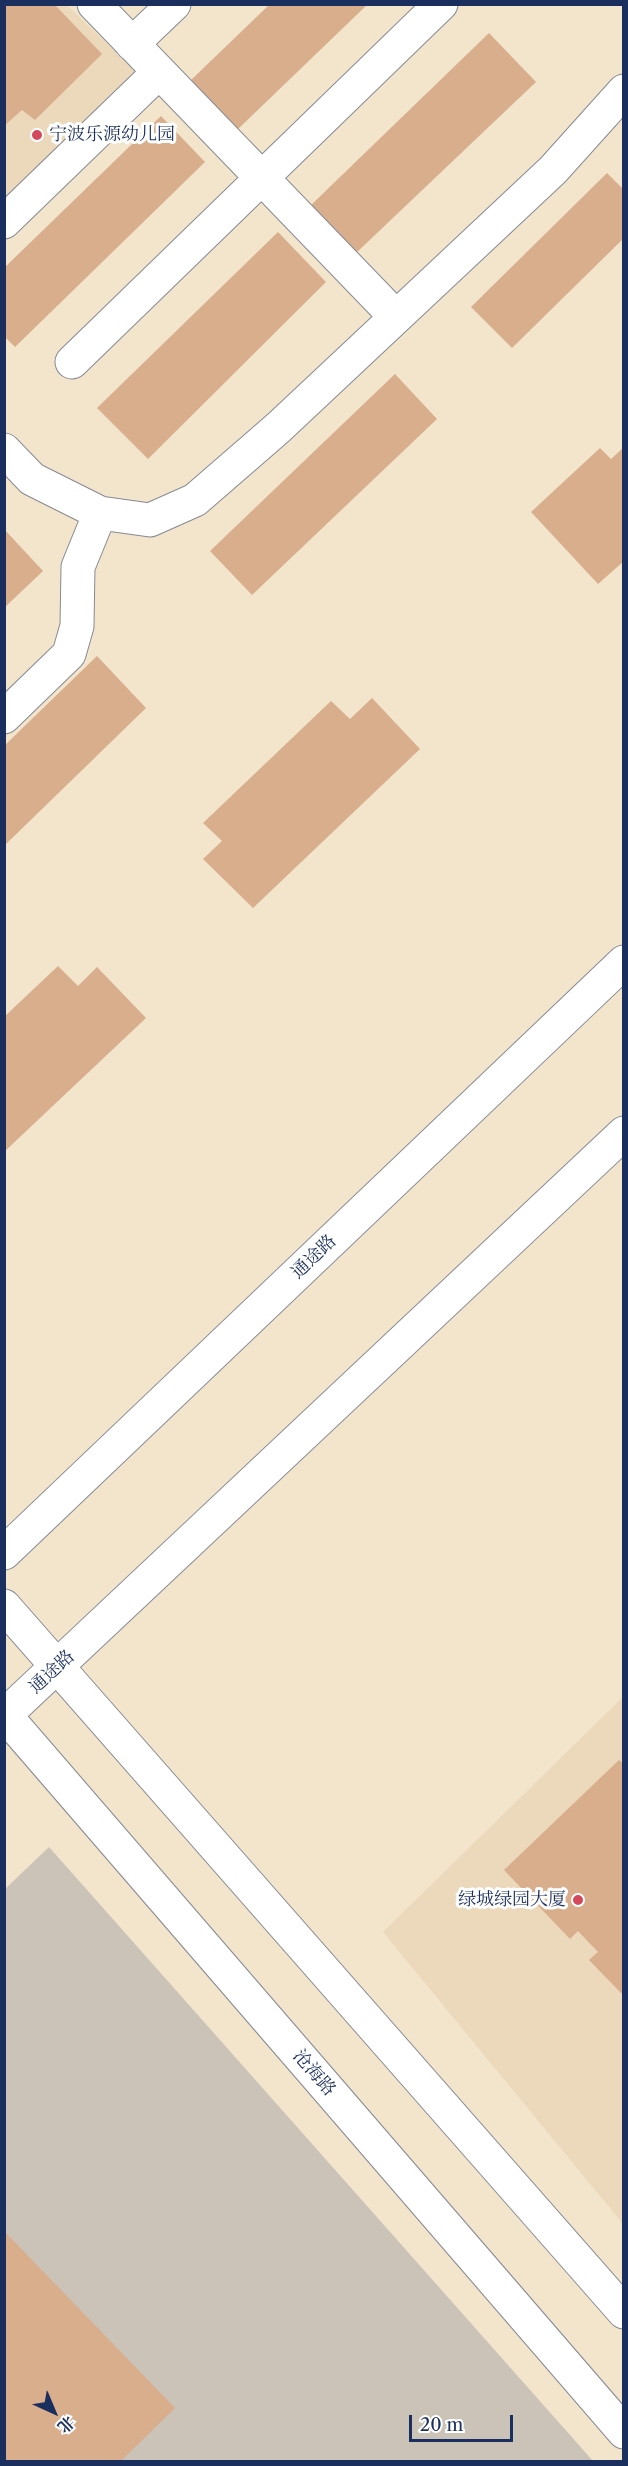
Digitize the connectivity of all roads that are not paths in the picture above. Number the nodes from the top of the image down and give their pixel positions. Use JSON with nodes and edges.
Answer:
{"nodes":[{"id":1,"x":94,"y":4,"type":"edge"},
{"id":2,"x":174,"y":4,"type":"edge"},
{"id":3,"x":441,"y":4,"type":"edge"},
{"id":4,"x":132,"y":44,"type":"junction"},
{"id":5,"x":159,"y":72,"type":"junction"},
{"id":6,"x":624,"y":91,"type":"edge"},
{"id":7,"x":262,"y":178,"type":"junction"},
{"id":8,"x":4,"y":222,"type":"edge"},
{"id":9,"x":396,"y":317,"type":"junction"},
{"id":10,"x":72,"y":362,"type":"dead end"},
{"id":11,"x":4,"y":450,"type":"edge"},
{"id":12,"x":100,"y":513,"type":"junction"},
{"id":13,"x":4,"y":717,"type":"edge"},
{"id":14,"x":624,"y":962,"type":"edge"},
{"id":15,"x":624,"y":1133,"type":"edge"},
{"id":16,"x":4,"y":1553,"type":"edge"},
{"id":17,"x":4,"y":1606,"type":"edge"},
{"id":18,"x":58,"y":1667,"type":"junction"},
{"id":19,"x":5,"y":1716,"type":"edge"},
{"id":20,"x":624,"y":2312,"type":"edge"},
{"id":21,"x":624,"y":2432,"type":"edge"}],
"edges":[{"from":1,"to":4,"type":"main road"},
{"from":2,"to":4,"type":"main road"},
{"from":3,"to":7,"type":"main road"},
{"from":4,"to":5,"type":"main road"},
{"from":5,"to":7,"type":"main road"},
{"from":5,"to":8,"type":"main road"},
{"from":6,"to":9,"type":"main road"},
{"from":7,"to":9,"type":"main road"},
{"from":7,"to":10,"type":"main road"},
{"from":9,"to":12,"type":"main road"},
{"from":11,"to":12,"type":"main road"},
{"from":12,"to":13,"type":"main road"},
{"from":14,"to":16,"type":"main road","name":"通途路"},
{"from":15,"to":18,"type":"main road","name":"通途路"},
{"from":17,"to":18,"type":"main road"},
{"from":18,"to":19,"type":"main road","name":"通途路"},
{"from":18,"to":20,"type":"main road"},
{"from":19,"to":21,"type":"main road","name":"沧海路"}]}
